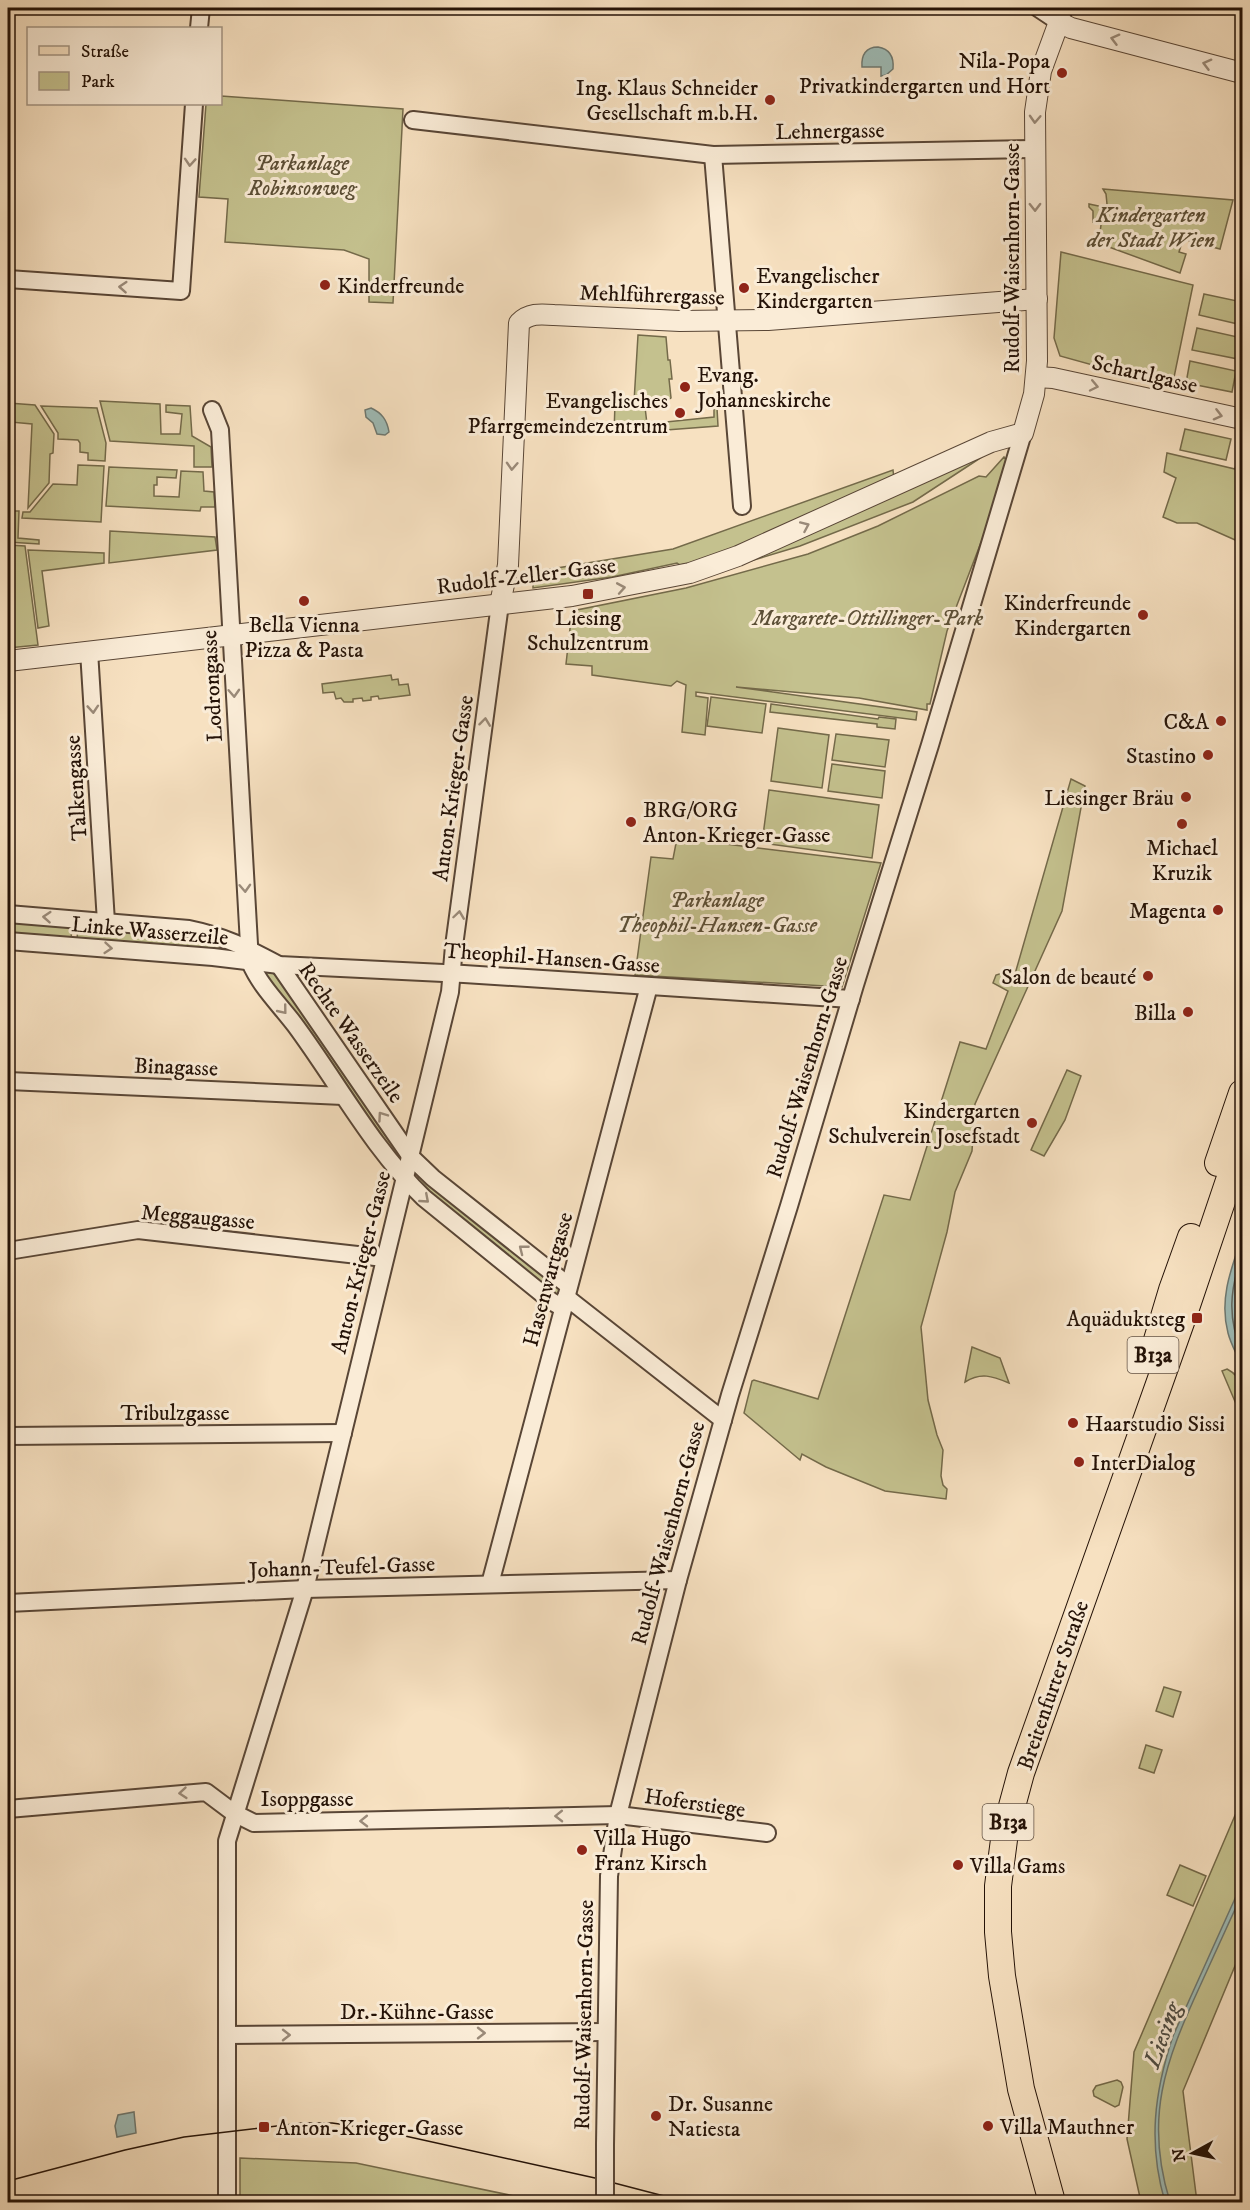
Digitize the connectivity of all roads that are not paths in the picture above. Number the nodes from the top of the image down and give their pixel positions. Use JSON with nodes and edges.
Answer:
{"nodes":[{"id":1,"x":201,"y":8,"type":"edge"},
{"id":2,"x":1038,"y":8,"type":"edge"},
{"id":3,"x":1061,"y":15,"type":"edge"},
{"id":4,"x":200,"y":27,"type":"edge"},
{"id":5,"x":1242,"y":73,"type":"edge"},
{"id":6,"x":194,"y":105,"type":"edge"},
{"id":7,"x":413,"y":120,"type":"dead end"},
{"id":8,"x":1034,"y":148,"type":"junction"},
{"id":9,"x":713,"y":155,"type":"junction"},
{"id":10,"x":8,"y":279,"type":"edge"},
{"id":11,"x":1037,"y":299,"type":"junction"},
{"id":12,"x":727,"y":322,"type":"junction"},
{"id":13,"x":519,"y":323,"type":"joint"},
{"id":14,"x":1036,"y":378,"type":"junction"},
{"id":15,"x":212,"y":410,"type":"dead end"},
{"id":16,"x":1242,"y":419,"type":"edge"},
{"id":17,"x":1023,"y":433,"type":"junction"},
{"id":18,"x":742,"y":506,"type":"dead end"},
{"id":19,"x":500,"y":604,"type":"junction"},
{"id":20,"x":231,"y":635,"type":"junction"},
{"id":21,"x":89,"y":651,"type":"junction"},
{"id":22,"x":8,"y":661,"type":"edge"},
{"id":23,"x":8,"y":914,"type":"edge"},
{"id":24,"x":106,"y":922,"type":"junction"},
{"id":25,"x":8,"y":941,"type":"edge"},
{"id":26,"x":249,"y":955,"type":"junction"},
{"id":27,"x":279,"y":965,"type":"junction"},
{"id":28,"x":452,"y":973,"type":"junction"},
{"id":29,"x":649,"y":986,"type":"junction"},
{"id":30,"x":851,"y":999,"type":"junction"},
{"id":31,"x":8,"y":1081,"type":"edge"},
{"id":32,"x":1242,"y":1093,"type":"edge"},
{"id":33,"x":343,"y":1096,"type":"junction"},
{"id":34,"x":1242,"y":1142,"type":"edge"},
{"id":35,"x":411,"y":1157,"type":"junction"},
{"id":36,"x":405,"y":1180,"type":"junction"},
{"id":37,"x":1200,"y":1238,"type":"junction"},
{"id":38,"x":8,"y":1251,"type":"edge"},
{"id":39,"x":384,"y":1258,"type":"junction"},
{"id":40,"x":566,"y":1296,"type":"junction"},
{"id":41,"x":723,"y":1420,"type":"junction"},
{"id":42,"x":343,"y":1433,"type":"junction"},
{"id":43,"x":8,"y":1436,"type":"edge"},
{"id":44,"x":678,"y":1580,"type":"junction"},
{"id":45,"x":490,"y":1584,"type":"junction"},
{"id":46,"x":305,"y":1589,"type":"junction"},
{"id":47,"x":8,"y":1603,"type":"edge"},
{"id":48,"x":8,"y":1809,"type":"edge"},
{"id":49,"x":234,"y":1813,"type":"junction"},
{"id":50,"x":618,"y":1815,"type":"junction"},
{"id":51,"x":767,"y":1833,"type":"dead end"},
{"id":52,"x":606,"y":2032,"type":"junction"},
{"id":53,"x":227,"y":2035,"type":"junction"},
{"id":54,"x":227,"y":2202,"type":"edge"},
{"id":55,"x":605,"y":2202,"type":"edge"},
{"id":56,"x":1052,"y":2202,"type":"edge"}],
"edges":[{"from":1,"to":4,"type":"street"},
{"from":2,"to":3,"type":"street"},
{"from":5,"to":3,"type":"street","one_way":true},
{"from":3,"to":8,"type":"street","name":"Rudolf-Waisenhorn-Gasse","one_way":true},
{"from":6,"to":10,"type":"street","one_way":true},
{"from":7,"to":9,"type":"street","name":"Lehnergasse"},
{"from":8,"to":9,"type":"street","name":"Lehnergasse"},
{"from":8,"to":11,"type":"street","name":"Rudolf-Waisenhorn-Gasse","one_way":true},
{"from":9,"to":12,"type":"street"},
{"from":11,"to":12,"type":"street","name":"Mehlführergasse"},
{"from":11,"to":14,"type":"street","name":"Rudolf-Waisenhorn-Gasse"},
{"from":12,"to":13,"type":"street","name":"Mehlführergasse"},
{"from":12,"to":18,"type":"street"},
{"from":13,"to":19,"type":"street","name":"Anton-Krieger-Gasse","one_way":true},
{"from":14,"to":16,"type":"street","name":"Schartlgasse","one_way":true},
{"from":14,"to":17,"type":"street","name":"Rudolf-Waisenhorn-Gasse"},
{"from":15,"to":20,"type":"street","name":"Lodrongasse"},
{"from":19,"to":17,"type":"street","name":"Rudolf-Zeller-Gasse","one_way":true},
{"from":17,"to":30,"type":"street","name":"Rudolf-Waisenhorn-Gasse"},
{"from":19,"to":20,"type":"street","name":"Rudolf-Zeller-Gasse"},
{"from":28,"to":19,"type":"street","name":"Anton-Krieger-Gasse","one_way":true},
{"from":20,"to":21,"type":"street","name":"Rudolf-Zeller-Gasse"},
{"from":20,"to":26,"type":"street","name":"Lodrongasse","one_way":true},
{"from":21,"to":22,"type":"street","name":"Rudolf-Zeller-Gasse"},
{"from":21,"to":24,"type":"street","name":"Talkengasse","one_way":true},
{"from":24,"to":23,"type":"street","name":"Rechte Wasserzeile","one_way":true},
{"from":24,"to":26,"type":"street","name":"Rechte Wasserzeile"},
{"from":25,"to":26,"type":"street","name":"Linke Wasserzeile","one_way":true},
{"from":26,"to":27,"type":"street","name":"Rechte Wasserzeile"},
{"from":26,"to":33,"type":"street","name":"Linke Wasserzeile","one_way":true},
{"from":27,"to":28,"type":"street","name":"Theophil-Hansen-Gasse"},
{"from":35,"to":27,"type":"street","name":"Rechte Wasserzeile","one_way":true},
{"from":28,"to":29,"type":"street","name":"Theophil-Hansen-Gasse"},
{"from":28,"to":35,"type":"street","name":"Anton-Krieger-Gasse"},
{"from":29,"to":30,"type":"street","name":"Theophil-Hansen-Gasse"},
{"from":29,"to":40,"type":"street","name":"Hasenwartgasse"},
{"from":30,"to":41,"type":"street","name":"Rudolf-Waisenhorn-Gasse"},
{"from":31,"to":33,"type":"street","name":"Binagasse"},
{"from":32,"to":37,"type":"main road","name":"Breitenfurter Straße","number":"B13a"},
{"from":33,"to":36,"type":"street","name":"Linke Wasserzeile"},
{"from":34,"to":37,"type":"main road","name":"Breitenfurter Straße","number":"B13a"},
{"from":35,"to":36,"type":"street","name":"Anton-Krieger-Gasse"},
{"from":40,"to":35,"type":"street","name":"Rechte Wasserzeile","one_way":true},
{"from":36,"to":39,"type":"street","name":"Anton-Krieger-Gasse"},
{"from":36,"to":40,"type":"street","name":"Linke Wasserzeile","one_way":true},
{"from":37,"to":56,"type":"main road","name":"Breitenfurter Straße","number":"B13a"},
{"from":38,"to":39,"type":"street","name":"Meggaugasse"},
{"from":39,"to":42,"type":"street","name":"Anton-Krieger-Gasse"},
{"from":40,"to":41,"type":"street"},
{"from":40,"to":45,"type":"street","name":"Hasenwartgasse"},
{"from":41,"to":44,"type":"street","name":"Rudolf-Waisenhorn-Gasse"},
{"from":42,"to":43,"type":"street","name":"Tribulzgasse"},
{"from":42,"to":46,"type":"street","name":"Anton-Krieger-Gasse"},
{"from":44,"to":45,"type":"street","name":"Johann-Teufel-Gasse"},
{"from":44,"to":50,"type":"street","name":"Rudolf-Waisenhorn-Gasse"},
{"from":45,"to":46,"type":"street","name":"Johann-Teufel-Gasse"},
{"from":46,"to":47,"type":"street","name":"Johann-Teufel-Gasse"},
{"from":46,"to":49,"type":"street","name":"Anton-Krieger-Gasse"},
{"from":49,"to":48,"type":"street","name":"Isoppgasse","one_way":true},
{"from":50,"to":49,"type":"street","name":"Isoppgasse","one_way":true},
{"from":49,"to":53,"type":"street","name":"Anton-Krieger-Gasse"},
{"from":50,"to":51,"type":"street","name":"Hoferstiege"},
{"from":50,"to":52,"type":"street","name":"Rudolf-Waisenhorn-Gasse"},
{"from":53,"to":52,"type":"street","name":"Dr.-Kühne-Gasse","one_way":true},
{"from":52,"to":55,"type":"street","name":"Rudolf-Waisenhorn-Gasse","bridge":true},
{"from":53,"to":54,"type":"street","name":"Anton-Krieger-Gasse"}]}
